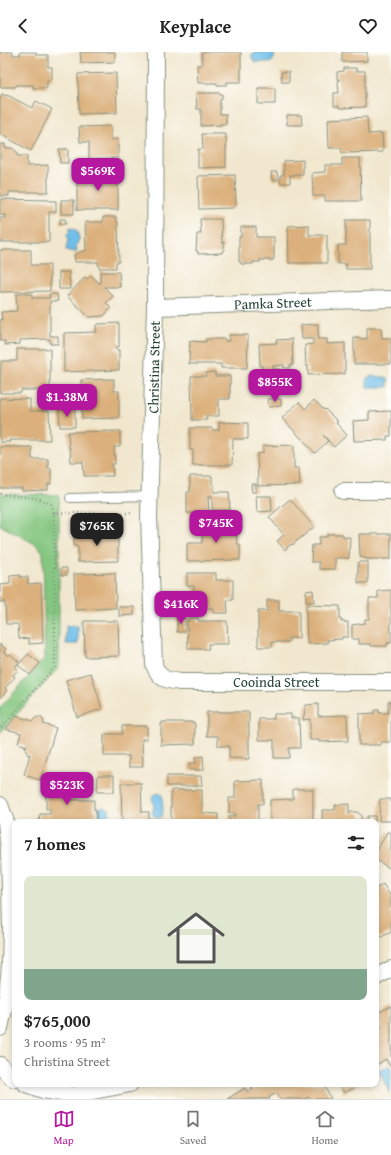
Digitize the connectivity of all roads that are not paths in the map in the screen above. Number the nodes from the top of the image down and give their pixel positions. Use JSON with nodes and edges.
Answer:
{"nodes":[{"id":1,"x":156,"y":52,"type":"edge"},
{"id":2,"x":391,"y":299,"type":"edge"},
{"id":3,"x":155,"y":306,"type":"junction"},
{"id":4,"x":342,"y":491,"type":"dead end"},
{"id":5,"x":391,"y":491,"type":"edge"},
{"id":6,"x":150,"y":496,"type":"junction"},
{"id":7,"x":70,"y":498,"type":"dead end"},
{"id":8,"x":163,"y":678,"type":"joint"},
{"id":9,"x":391,"y":682,"type":"edge"},
{"id":10,"x":0,"y":805,"type":"edge"},
{"id":11,"x":391,"y":969,"type":"edge"},
{"id":12,"x":379,"y":975,"type":"edge"},
{"id":13,"x":0,"y":1028,"type":"edge"},
{"id":14,"x":0,"y":1065,"type":"edge"},
{"id":15,"x":12,"y":1078,"type":"edge"},
{"id":16,"x":34,"y":1087,"type":"edge"},
{"id":17,"x":117,"y":1087,"type":"edge"},
{"id":18,"x":73,"y":1097,"type":"edge"}],
"edges":[{"from":1,"to":3,"type":"street","name":"Christina Street"},
{"from":2,"to":3,"type":"street","name":"Pamka Street"},
{"from":3,"to":6,"type":"street","name":"Christina Street"},
{"from":4,"to":5,"type":"street"},
{"from":6,"to":7,"type":"lane"},
{"from":6,"to":8,"type":"street","name":"Christina Street"},
{"from":8,"to":9,"type":"street","name":"Cooinda Street"},
{"from":10,"to":13,"type":"street"},
{"from":11,"to":12,"type":"street"},
{"from":14,"to":15,"type":"street"},
{"from":16,"to":18,"type":"street"},
{"from":17,"to":18,"type":"street"}]}
